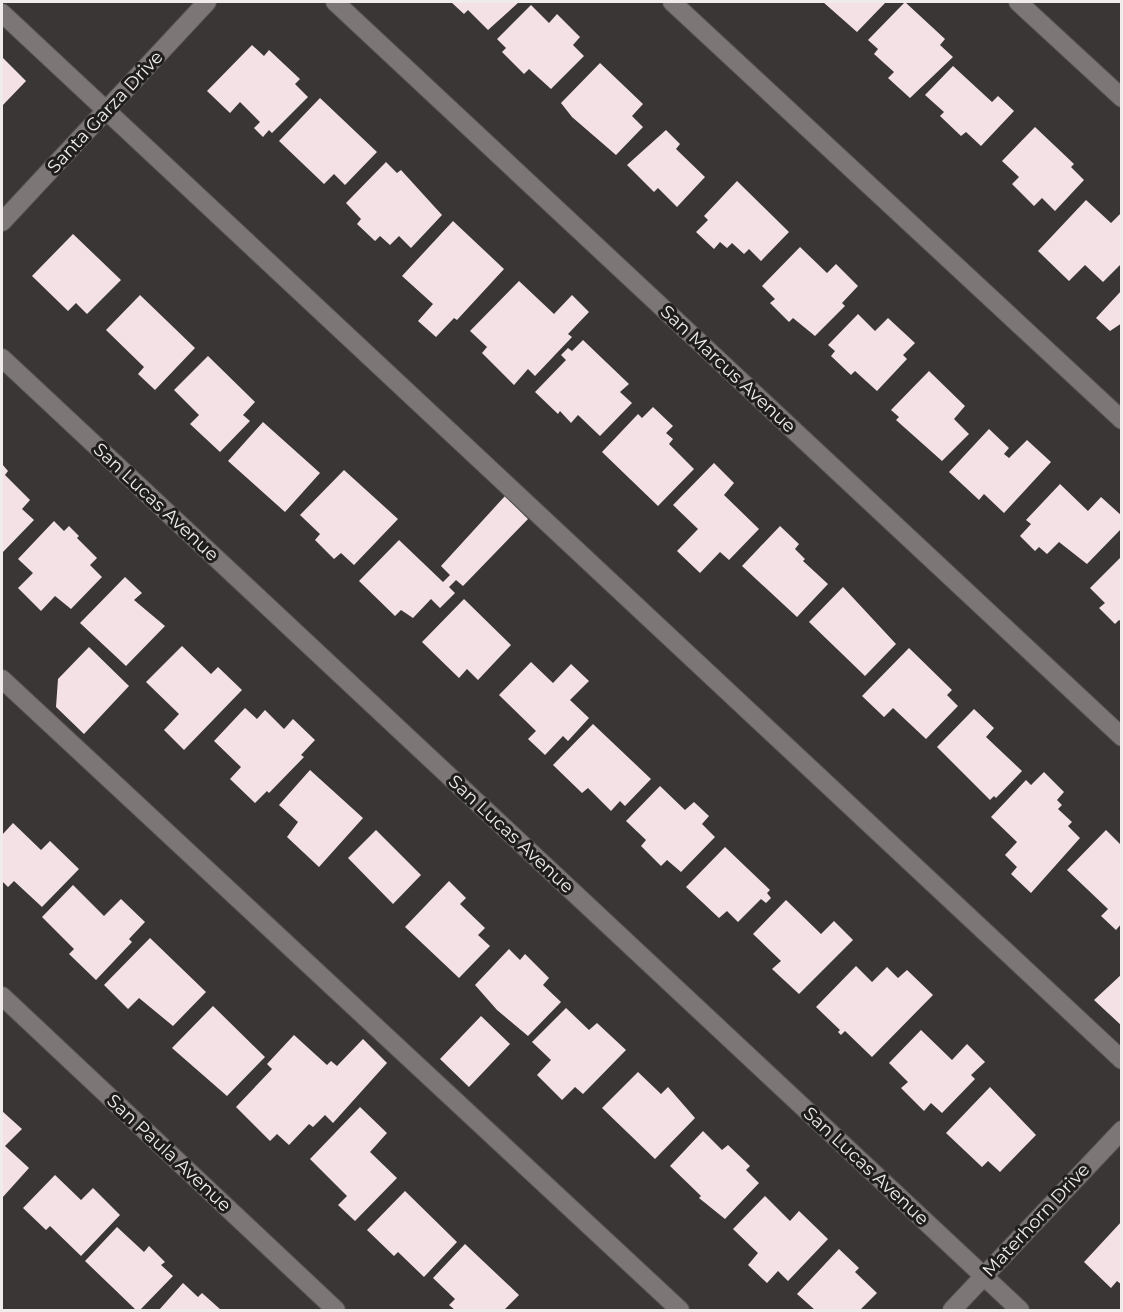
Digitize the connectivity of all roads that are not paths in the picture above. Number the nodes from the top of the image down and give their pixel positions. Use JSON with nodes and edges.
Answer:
{"nodes":[{"id":1,"x":207,"y":2,"type":"edge"},
{"id":2,"x":335,"y":2,"type":"edge"},
{"id":3,"x":672,"y":2,"type":"edge"},
{"id":4,"x":1018,"y":2,"type":"edge"},
{"id":5,"x":2,"y":13,"type":"edge"},
{"id":6,"x":1122,"y":98,"type":"edge"},
{"id":7,"x":108,"y":109,"type":"junction"},
{"id":8,"x":2,"y":222,"type":"edge"},
{"id":9,"x":2,"y":358,"type":"edge"},
{"id":10,"x":1122,"y":420,"type":"edge"},
{"id":11,"x":2,"y":679,"type":"edge"},
{"id":12,"x":1122,"y":737,"type":"edge"},
{"id":13,"x":2,"y":996,"type":"edge"},
{"id":14,"x":1122,"y":1060,"type":"edge"},
{"id":15,"x":1122,"y":1130,"type":"edge"},
{"id":16,"x":983,"y":1276,"type":"junction"},
{"id":17,"x":336,"y":1311,"type":"edge"},
{"id":18,"x":680,"y":1311,"type":"edge"},
{"id":19,"x":952,"y":1311,"type":"edge"},
{"id":20,"x":1020,"y":1311,"type":"edge"}],
"edges":[{"from":1,"to":7,"type":"street","name":"Santa Garza Drive"},
{"from":2,"to":12,"type":"street","name":"San Marcus Avenue"},
{"from":3,"to":10,"type":"street"},
{"from":4,"to":6,"type":"street"},
{"from":5,"to":7,"type":"street"},
{"from":7,"to":8,"type":"street","name":"Santa Garza Drive"},
{"from":7,"to":14,"type":"street"},
{"from":9,"to":16,"type":"street","name":"San Lucas Avenue"},
{"from":11,"to":18,"type":"street"},
{"from":13,"to":17,"type":"street","name":"San Paula Avenue"},
{"from":15,"to":16,"type":"street","name":"Materhorn Drive"},
{"from":16,"to":19,"type":"street","name":"Materhorn Drive"},
{"from":16,"to":20,"type":"street","name":"San Lucas Avenue"}]}
